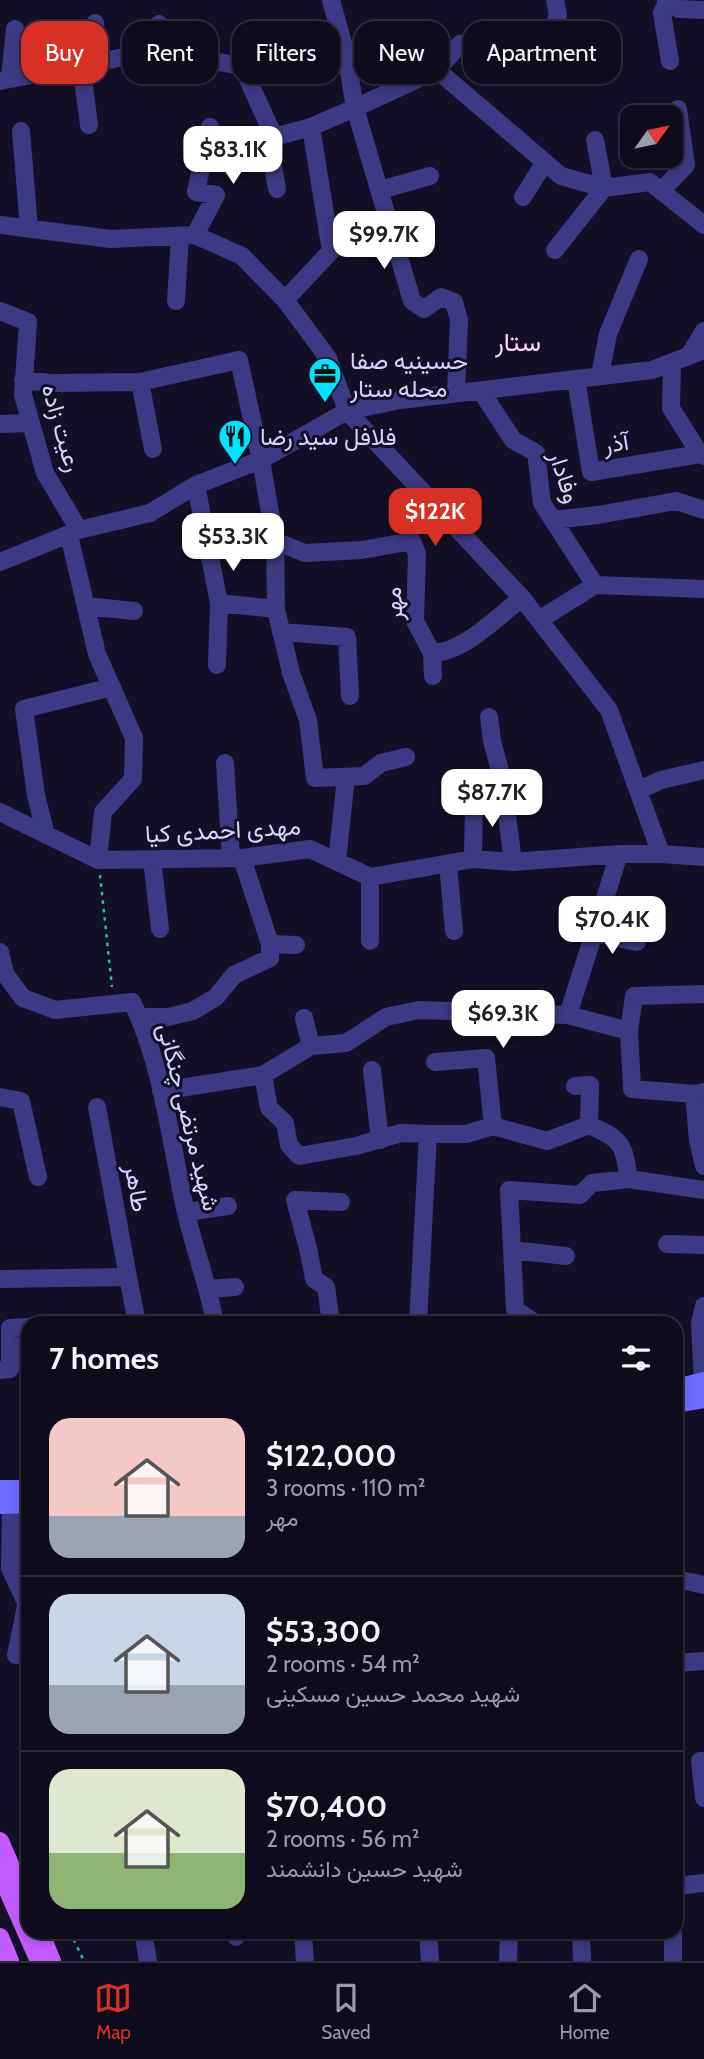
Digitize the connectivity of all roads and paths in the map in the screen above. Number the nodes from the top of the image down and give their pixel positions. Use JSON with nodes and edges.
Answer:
{"nodes":[{"id":1,"x":331,"y":0,"type":"edge"},
{"id":2,"x":555,"y":0,"type":"edge"},
{"id":3,"x":666,"y":1,"type":"edge"},
{"id":4,"x":704,"y":10,"type":"edge"},
{"id":5,"x":556,"y":21,"type":"edge"},
{"id":6,"x":15,"y":29,"type":"dead end"},
{"id":7,"x":463,"y":44,"type":"edge"},
{"id":8,"x":346,"y":54,"type":"junction"},
{"id":9,"x":340,"y":55,"type":"edge"},
{"id":10,"x":449,"y":56,"type":"edge"},
{"id":11,"x":670,"y":61,"type":"dead end"},
{"id":12,"x":5,"y":80,"type":"edge"},
{"id":13,"x":449,"y":80,"type":"edge"},
{"id":14,"x":89,"y":84,"type":"edge"},
{"id":15,"x":250,"y":84,"type":"edge"},
{"id":16,"x":407,"y":84,"type":"edge"},
{"id":17,"x":355,"y":108,"type":"junction"},
{"id":18,"x":89,"y":125,"type":"dead end"},
{"id":19,"x":210,"y":127,"type":"dead end"},
{"id":20,"x":311,"y":127,"type":"junction"},
{"id":21,"x":21,"y":131,"type":"dead end"},
{"id":22,"x":274,"y":137,"type":"junction"},
{"id":23,"x":595,"y":140,"type":"dead end"},
{"id":24,"x":683,"y":144,"type":"edge"},
{"id":25,"x":545,"y":162,"type":"junction"},
{"id":26,"x":430,"y":176,"type":"dead end"},
{"id":27,"x":604,"y":188,"type":"junction"},
{"id":28,"x":277,"y":189,"type":"dead end"},
{"id":29,"x":380,"y":190,"type":"junction"},
{"id":30,"x":661,"y":191,"type":"junction"},
{"id":31,"x":523,"y":197,"type":"dead end"},
{"id":32,"x":0,"y":225,"type":"edge"},
{"id":33,"x":704,"y":225,"type":"edge"},
{"id":34,"x":29,"y":228,"type":"junction"},
{"id":35,"x":188,"y":235,"type":"junction"},
{"id":36,"x":555,"y":250,"type":"dead end"},
{"id":37,"x":639,"y":259,"type":"dead end"},
{"id":38,"x":285,"y":300,"type":"junction"},
{"id":39,"x":176,"y":301,"type":"dead end"},
{"id":40,"x":0,"y":311,"type":"edge"},
{"id":41,"x":704,"y":331,"type":"edge"},
{"id":42,"x":697,"y":353,"type":"edge"},
{"id":43,"x":672,"y":363,"type":"junction"},
{"id":44,"x":600,"y":375,"type":"junction"},
{"id":45,"x":576,"y":379,"type":"junction"},
{"id":46,"x":23,"y":380,"type":"junction"},
{"id":47,"x":140,"y":382,"type":"junction"},
{"id":48,"x":481,"y":391,"type":"junction"},
{"id":49,"x":456,"y":393,"type":"junction"},
{"id":50,"x":347,"y":411,"type":"junction"},
{"id":51,"x":31,"y":423,"type":"junction"},
{"id":52,"x":0,"y":424,"type":"edge"},
{"id":53,"x":700,"y":446,"type":"edge"},
{"id":54,"x":153,"y":449,"type":"dead end"},
{"id":55,"x":261,"y":460,"type":"junction"},
{"id":56,"x":196,"y":485,"type":"junction"},
{"id":57,"x":704,"y":510,"type":"edge"},
{"id":58,"x":553,"y":520,"type":"junction"},
{"id":59,"x":74,"y":533,"type":"junction"},
{"id":60,"x":275,"y":541,"type":"junction"},
{"id":61,"x":0,"y":562,"type":"edge"},
{"id":62,"x":595,"y":585,"type":"junction"},
{"id":63,"x":704,"y":589,"type":"edge"},
{"id":64,"x":522,"y":598,"type":"junction"},
{"id":65,"x":219,"y":603,"type":"junction"},
{"id":66,"x":86,"y":606,"type":"junction"},
{"id":67,"x":276,"y":609,"type":"junction"},
{"id":68,"x":134,"y":611,"type":"dead end"},
{"id":69,"x":538,"y":620,"type":"junction"},
{"id":70,"x":281,"y":632,"type":"junction"},
{"id":71,"x":432,"y":653,"type":"junction"},
{"id":72,"x":217,"y":665,"type":"dead end"},
{"id":73,"x":433,"y":676,"type":"dead end"},
{"id":74,"x":111,"y":687,"type":"junction"},
{"id":75,"x":350,"y":696,"type":"dead end"},
{"id":76,"x":489,"y":717,"type":"dead end"},
{"id":77,"x":406,"y":757,"type":"dead end"},
{"id":78,"x":225,"y":763,"type":"dead end"},
{"id":79,"x":704,"y":770,"type":"edge"},
{"id":80,"x":346,"y":777,"type":"junction"},
{"id":81,"x":639,"y":790,"type":"junction"},
{"id":82,"x":474,"y":799,"type":"dead end"},
{"id":83,"x":0,"y":812,"type":"edge"},
{"id":84,"x":46,"y":835,"type":"junction"},
{"id":85,"x":619,"y":854,"type":"junction"},
{"id":86,"x":661,"y":854,"type":"junction"},
{"id":87,"x":704,"y":857,"type":"edge"},
{"id":88,"x":237,"y":858,"type":"junction"},
{"id":89,"x":152,"y":859,"type":"junction"},
{"id":90,"x":473,"y":859,"type":"junction"},
{"id":91,"x":98,"y":860,"type":"junction"},
{"id":92,"x":337,"y":861,"type":"junction"},
{"id":93,"x":513,"y":862,"type":"junction"},
{"id":94,"x":448,"y":864,"type":"junction"},
{"id":95,"x":370,"y":877,"type":"junction"},
{"id":96,"x":160,"y":929,"type":"dead end"},
{"id":97,"x":454,"y":932,"type":"dead end"},
{"id":98,"x":594,"y":933,"type":"junction"},
{"id":99,"x":370,"y":941,"type":"dead end"},
{"id":100,"x":637,"y":942,"type":"dead end"},
{"id":101,"x":270,"y":944,"type":"junction"},
{"id":102,"x":296,"y":944,"type":"dead end"},
{"id":103,"x":0,"y":952,"type":"edge"},
{"id":104,"x":2,"y":974,"type":"edge"},
{"id":105,"x":704,"y":994,"type":"edge"},
{"id":106,"x":114,"y":1004,"type":"junction"},
{"id":107,"x":568,"y":1014,"type":"junction"},
{"id":108,"x":139,"y":1017,"type":"junction"},
{"id":109,"x":304,"y":1018,"type":"dead end"},
{"id":110,"x":629,"y":1031,"type":"junction"},
{"id":111,"x":311,"y":1046,"type":"junction"},
{"id":112,"x":435,"y":1062,"type":"dead end"},
{"id":113,"x":372,"y":1070,"type":"dead end"},
{"id":114,"x":263,"y":1075,"type":"junction"},
{"id":115,"x":575,"y":1086,"type":"dead end"},
{"id":116,"x":161,"y":1091,"type":"junction"},
{"id":117,"x":699,"y":1093,"type":"edge"},
{"id":118,"x":0,"y":1097,"type":"edge"},
{"id":119,"x":97,"y":1107,"type":"dead end"},
{"id":120,"x":589,"y":1125,"type":"junction"},
{"id":121,"x":493,"y":1126,"type":"junction"},
{"id":122,"x":428,"y":1134,"type":"junction"},
{"id":123,"x":380,"y":1140,"type":"junction"},
{"id":124,"x":704,"y":1166,"type":"edge"},
{"id":125,"x":37,"y":1177,"type":"dead end"},
{"id":126,"x":629,"y":1179,"type":"junction"},
{"id":127,"x":704,"y":1190,"type":"edge"},
{"id":128,"x":341,"y":1202,"type":"dead end"},
{"id":129,"x":228,"y":1206,"type":"dead end"},
{"id":130,"x":186,"y":1212,"type":"junction"},
{"id":131,"x":667,"y":1244,"type":"dead end"},
{"id":132,"x":704,"y":1245,"type":"edge"},
{"id":133,"x":512,"y":1250,"type":"junction"},
{"id":134,"x":566,"y":1256,"type":"dead end"},
{"id":135,"x":128,"y":1277,"type":"junction"},
{"id":136,"x":0,"y":1279,"type":"edge"},
{"id":137,"x":235,"y":1287,"type":"dead end"},
{"id":138,"x":208,"y":1289,"type":"junction"},
{"id":139,"x":704,"y":1306,"type":"edge"},
{"id":140,"x":136,"y":1316,"type":"edge"},
{"id":141,"x":214,"y":1316,"type":"edge"},
{"id":142,"x":330,"y":1316,"type":"edge"},
{"id":143,"x":418,"y":1316,"type":"edge"},
{"id":144,"x":525,"y":1316,"type":"edge"},
{"id":145,"x":21,"y":1327,"type":"edge"},
{"id":146,"x":0,"y":1370,"type":"edge"},
{"id":147,"x":704,"y":1387,"type":"edge"},
{"id":148,"x":683,"y":1388,"type":"edge"},
{"id":149,"x":683,"y":1400,"type":"edge"},
{"id":150,"x":0,"y":1489,"type":"edge"},
{"id":151,"x":21,"y":1489,"type":"edge"},
{"id":152,"x":13,"y":1505,"type":"edge"},
{"id":153,"x":683,"y":1580,"type":"edge"},
{"id":154,"x":704,"y":1585,"type":"edge"},
{"id":155,"x":21,"y":1593,"type":"edge"},
{"id":156,"x":21,"y":1633,"type":"edge"},
{"id":157,"x":16,"y":1655,"type":"dead end"},
{"id":158,"x":704,"y":1661,"type":"edge"},
{"id":159,"x":683,"y":1662,"type":"edge"},
{"id":160,"x":704,"y":1761,"type":"edge"},
{"id":161,"x":704,"y":1798,"type":"edge"},
{"id":162,"x":0,"y":1841,"type":"edge"},
{"id":163,"x":0,"y":1873,"type":"edge"},
{"id":164,"x":704,"y":1883,"type":"edge"},
{"id":165,"x":683,"y":1885,"type":"edge"},
{"id":166,"x":21,"y":1887,"type":"edge"},
{"id":167,"x":21,"y":1922,"type":"edge"},
{"id":168,"x":0,"y":1937,"type":"edge"},
{"id":169,"x":28,"y":1939,"type":"edge"},
{"id":170,"x":43,"y":1939,"type":"edge"},
{"id":171,"x":74,"y":1939,"type":"edge"},
{"id":172,"x":144,"y":1939,"type":"edge"},
{"id":173,"x":303,"y":1939,"type":"edge"},
{"id":174,"x":428,"y":1939,"type":"edge"},
{"id":175,"x":509,"y":1939,"type":"edge"},
{"id":176,"x":581,"y":1939,"type":"edge"},
{"id":177,"x":673,"y":1939,"type":"edge"},
{"id":178,"x":10,"y":1961,"type":"edge"},
{"id":179,"x":38,"y":1961,"type":"edge"},
{"id":180,"x":52,"y":1961,"type":"edge"},
{"id":181,"x":84,"y":1961,"type":"edge"},
{"id":182,"x":148,"y":1961,"type":"edge"},
{"id":183,"x":305,"y":1961,"type":"edge"},
{"id":184,"x":430,"y":1961,"type":"edge"},
{"id":185,"x":508,"y":1961,"type":"edge"},
{"id":186,"x":582,"y":1961,"type":"edge"},
{"id":187,"x":673,"y":1961,"type":"edge"}],
"edges":[{"from":1,"to":8,"type":"street"},
{"from":2,"to":5,"type":"street"},
{"from":3,"to":4,"type":"street"},
{"from":3,"to":11,"type":"street"},
{"from":6,"to":12,"type":"street"},
{"from":7,"to":10,"type":"street"},
{"from":8,"to":9,"type":"street"},
{"from":8,"to":17,"type":"street"},
{"from":13,"to":25,"type":"street"},
{"from":14,"to":18,"type":"street"},
{"from":15,"to":22,"type":"street"},
{"from":16,"to":17,"type":"street"},
{"from":17,"to":20,"type":"street"},
{"from":17,"to":29,"type":"street"},
{"from":19,"to":35,"type":"street"},
{"from":20,"to":22,"type":"street"},
{"from":20,"to":38,"type":"street"},
{"from":21,"to":34,"type":"street"},
{"from":22,"to":28,"type":"street"},
{"from":23,"to":27,"type":"street"},
{"from":24,"to":30,"type":"street"},
{"from":25,"to":27,"type":"street"},
{"from":25,"to":31,"type":"street"},
{"from":26,"to":29,"type":"street"},
{"from":27,"to":30,"type":"street"},
{"from":27,"to":36,"type":"street"},
{"from":29,"to":49,"type":"street"},
{"from":30,"to":33,"type":"street"},
{"from":32,"to":34,"type":"street"},
{"from":34,"to":35,"type":"street"},
{"from":35,"to":38,"type":"street"},
{"from":35,"to":39,"type":"street"},
{"from":37,"to":44,"type":"street"},
{"from":38,"to":50,"type":"street"},
{"from":40,"to":46,"type":"street","name":"رعیت زاده"},
{"from":41,"to":42,"type":"street"},
{"from":42,"to":43,"type":"street"},
{"from":43,"to":44,"type":"street"},
{"from":43,"to":53,"type":"street"},
{"from":44,"to":45,"type":"street"},
{"from":45,"to":48,"type":"street"},
{"from":45,"to":53,"type":"street","name":"آذر"},
{"from":46,"to":47,"type":"street"},
{"from":46,"to":51,"type":"street","name":"رعیت زاده"},
{"from":47,"to":54,"type":"street"},
{"from":47,"to":55,"type":"street"},
{"from":48,"to":49,"type":"street"},
{"from":48,"to":58,"type":"street","name":"وفادار"},
{"from":49,"to":50,"type":"street"},
{"from":50,"to":55,"type":"street"},
{"from":50,"to":64,"type":"street"},
{"from":51,"to":52,"type":"street"},
{"from":51,"to":59,"type":"street","name":"رعیت زاده"},
{"from":55,"to":56,"type":"street"},
{"from":55,"to":60,"type":"street"},
{"from":56,"to":59,"type":"street"},
{"from":56,"to":65,"type":"street"},
{"from":57,"to":58,"type":"street"},
{"from":58,"to":62,"type":"street","name":"وفادار"},
{"from":59,"to":61,"type":"street"},
{"from":59,"to":66,"type":"street","name":"رعیت زاده"},
{"from":60,"to":67,"type":"street"},
{"from":60,"to":71,"type":"street","name":"مهر"},
{"from":62,"to":63,"type":"street"},
{"from":62,"to":69,"type":"street"},
{"from":64,"to":69,"type":"street"},
{"from":64,"to":71,"type":"street"},
{"from":65,"to":67,"type":"street"},
{"from":65,"to":72,"type":"street"},
{"from":66,"to":68,"type":"street"},
{"from":66,"to":74,"type":"street","name":"رعیت زاده"},
{"from":67,"to":70,"type":"street"},
{"from":69,"to":81,"type":"street"},
{"from":70,"to":75,"type":"street"},
{"from":70,"to":80,"type":"street"},
{"from":71,"to":73,"type":"street"},
{"from":74,"to":84,"type":"street"},
{"from":74,"to":91,"type":"street","name":"رعیت زاده"},
{"from":76,"to":93,"type":"street"},
{"from":77,"to":80,"type":"street"},
{"from":78,"to":88,"type":"street"},
{"from":79,"to":81,"type":"street"},
{"from":80,"to":92,"type":"street"},
{"from":81,"to":86,"type":"street"},
{"from":82,"to":90,"type":"street"},
{"from":83,"to":84,"type":"street","name":"مهدی احمدی کیا"},
{"from":84,"to":91,"type":"street","name":"مهدی احمدی کیا"},
{"from":85,"to":86,"type":"street"},
{"from":85,"to":93,"type":"street"},
{"from":85,"to":98,"type":"street"},
{"from":86,"to":87,"type":"street"},
{"from":88,"to":89,"type":"street","name":"مهدی احمدی کیا"},
{"from":88,"to":92,"type":"street","name":"مهدی احمدی کیا"},
{"from":88,"to":101,"type":"street"},
{"from":89,"to":91,"type":"street","name":"مهدی احمدی کیا"},
{"from":89,"to":96,"type":"street"},
{"from":90,"to":93,"type":"street"},
{"from":90,"to":94,"type":"street"},
{"from":91,"to":106,"type":"path"},
{"from":92,"to":95,"type":"street","name":"مهدی احمدی کیا"},
{"from":94,"to":95,"type":"street"},
{"from":94,"to":97,"type":"street"},
{"from":95,"to":99,"type":"street"},
{"from":98,"to":100,"type":"street"},
{"from":98,"to":107,"type":"street"},
{"from":101,"to":102,"type":"street"},
{"from":101,"to":108,"type":"street"},
{"from":103,"to":104,"type":"street"},
{"from":104,"to":106,"type":"street"},
{"from":105,"to":110,"type":"street"},
{"from":106,"to":108,"type":"street","name":"شهید مرتضی چنگانی"},
{"from":107,"to":110,"type":"street"},
{"from":107,"to":111,"type":"street"},
{"from":108,"to":116,"type":"street","name":"شهید مرتضی چنگانی"},
{"from":109,"to":111,"type":"street"},
{"from":110,"to":117,"type":"street"},
{"from":111,"to":114,"type":"street"},
{"from":112,"to":121,"type":"street"},
{"from":113,"to":123,"type":"street"},
{"from":114,"to":116,"type":"street"},
{"from":114,"to":123,"type":"street"},
{"from":115,"to":120,"type":"street"},
{"from":116,"to":130,"type":"street","name":"شهید مرتضی چنگانی"},
{"from":117,"to":124,"type":"street"},
{"from":118,"to":125,"type":"street"},
{"from":119,"to":135,"type":"street","name":"طاهر"},
{"from":120,"to":121,"type":"street"},
{"from":120,"to":126,"type":"street"},
{"from":121,"to":122,"type":"street"},
{"from":122,"to":123,"type":"street"},
{"from":122,"to":143,"type":"street"},
{"from":126,"to":127,"type":"street"},
{"from":126,"to":133,"type":"street"},
{"from":128,"to":142,"type":"street"},
{"from":129,"to":130,"type":"street"},
{"from":130,"to":138,"type":"street","name":"شهید مرتضی چنگانی"},
{"from":131,"to":132,"type":"street"},
{"from":133,"to":134,"type":"street"},
{"from":133,"to":144,"type":"street"},
{"from":135,"to":136,"type":"street"},
{"from":135,"to":140,"type":"street","name":"طاهر"},
{"from":137,"to":138,"type":"street"},
{"from":138,"to":141,"type":"street","name":"شهید مرتضی چنگانی"},
{"from":139,"to":147,"type":"street"},
{"from":145,"to":146,"type":"street"},
{"from":147,"to":148,"type":"main road"},
{"from":147,"to":149,"type":"main road"},
{"from":150,"to":151,"type":"main road"},
{"from":152,"to":155,"type":"street"},
{"from":153,"to":154,"type":"street"},
{"from":156,"to":157,"type":"street"},
{"from":158,"to":159,"type":"street"},
{"from":160,"to":161,"type":"street"},
{"from":162,"to":166,"type":"main road"},
{"from":163,"to":167,"type":"main road"},
{"from":164,"to":165,"type":"street"},
{"from":168,"to":178,"type":"main road"},
{"from":169,"to":179,"type":"main road"},
{"from":170,"to":180,"type":"main road"},
{"from":171,"to":181,"type":"path"},
{"from":172,"to":182,"type":"street"},
{"from":173,"to":183,"type":"street"},
{"from":174,"to":184,"type":"street"},
{"from":175,"to":185,"type":"street"},
{"from":176,"to":186,"type":"street"},
{"from":177,"to":187,"type":"street"}]}
